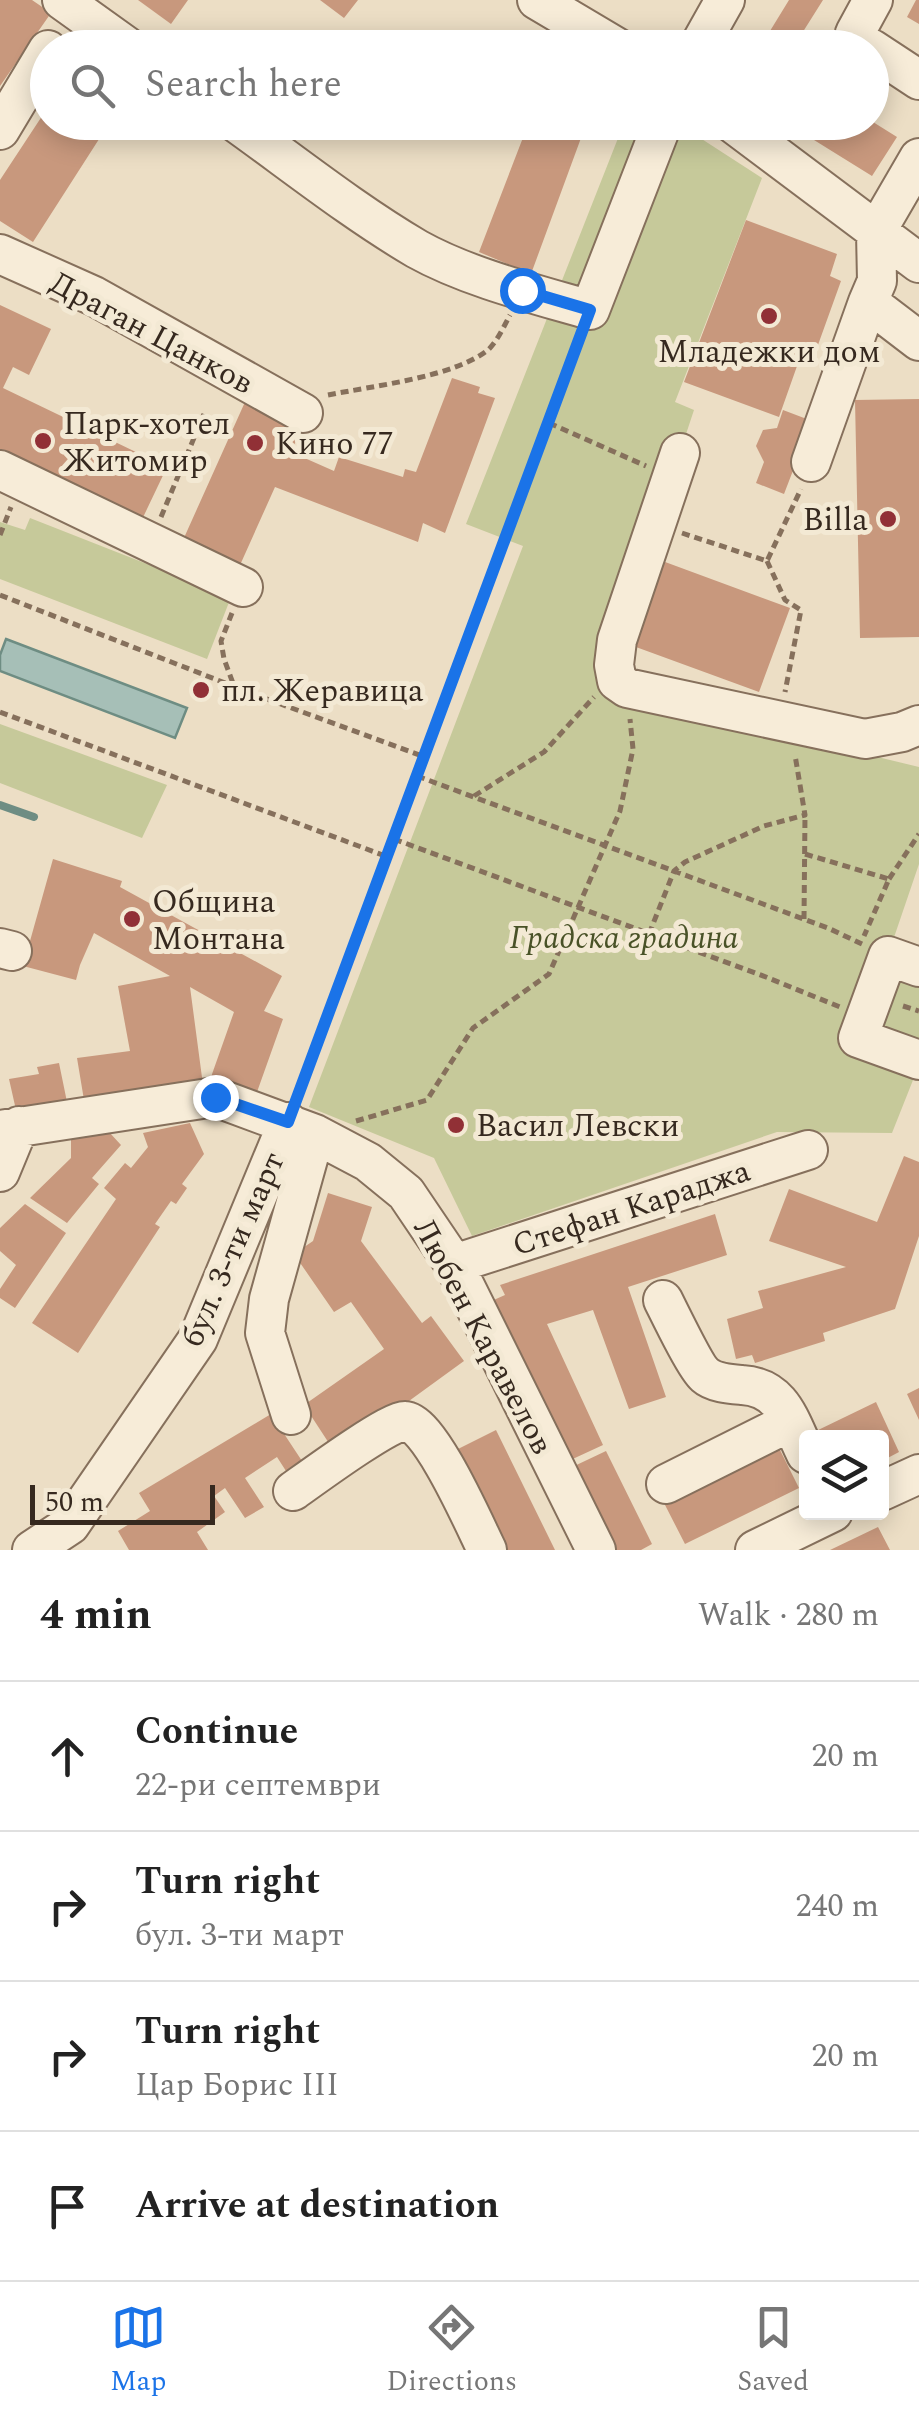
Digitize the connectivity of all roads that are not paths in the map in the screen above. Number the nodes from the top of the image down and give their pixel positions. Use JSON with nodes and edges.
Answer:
{"nodes":[{"id":1,"x":537,"y":0,"type":"edge"},
{"id":2,"x":725,"y":0,"type":"edge"},
{"id":3,"x":873,"y":0,"type":"edge"},
{"id":4,"x":71,"y":2,"type":"edge"},
{"id":5,"x":57,"y":30,"type":"edge"},
{"id":6,"x":106,"y":30,"type":"edge"},
{"id":7,"x":588,"y":30,"type":"edge"},
{"id":8,"x":708,"y":30,"type":"edge"},
{"id":9,"x":858,"y":30,"type":"edge"},
{"id":10,"x":889,"y":60,"type":"edge"},
{"id":11,"x":30,"y":79,"type":"edge"},
{"id":12,"x":919,"y":80,"type":"edge"},
{"id":13,"x":0,"y":130,"type":"edge"},
{"id":14,"x":260,"y":140,"type":"edge"},
{"id":15,"x":656,"y":140,"type":"edge"},
{"id":16,"x":755,"y":140,"type":"edge"},
{"id":17,"x":919,"y":158,"type":"edge"},
{"id":18,"x":876,"y":232,"type":"junction"},
{"id":19,"x":0,"y":254,"type":"edge"},
{"id":20,"x":919,"y":264,"type":"edge"},
{"id":21,"x":868,"y":302,"type":"junction"},
{"id":22,"x":919,"y":341,"type":"edge"},
{"id":23,"x":294,"y":408,"type":"road end"},
{"id":24,"x":811,"y":462,"type":"road end"},
{"id":25,"x":676,"y":465,"type":"road end"},
{"id":26,"x":0,"y":470,"type":"edge"},
{"id":27,"x":243,"y":587,"type":"road end"},
{"id":28,"x":919,"y":725,"type":"edge"},
{"id":29,"x":889,"y":955,"type":"edge"},
{"id":30,"x":919,"y":1060,"type":"edge"},
{"id":31,"x":10,"y":1128,"type":"edge"},
{"id":32,"x":302,"y":1128,"type":"junction"},
{"id":33,"x":808,"y":1150,"type":"dead end"},
{"id":34,"x":0,"y":1172,"type":"edge"},
{"id":35,"x":454,"y":1264,"type":"junction"},
{"id":36,"x":663,"y":1300,"type":"dead end"},
{"id":37,"x":291,"y":1415,"type":"dead end"},
{"id":38,"x":798,"y":1438,"type":"edge"},
{"id":39,"x":919,"y":1474,"type":"edge"},
{"id":40,"x":666,"y":1484,"type":"dead end"},
{"id":41,"x":889,"y":1488,"type":"edge"},
{"id":42,"x":293,"y":1490,"type":"dead end"},
{"id":43,"x":817,"y":1520,"type":"edge"},
{"id":44,"x":80,"y":1538,"type":"edge"},
{"id":45,"x":32,"y":1550,"type":"edge"},
{"id":46,"x":487,"y":1550,"type":"edge"},
{"id":47,"x":596,"y":1550,"type":"edge"},
{"id":48,"x":755,"y":1550,"type":"edge"}],
"edges":[{"from":1,"to":7,"type":"street"},
{"from":2,"to":8,"type":"street"},
{"from":3,"to":9,"type":"street"},
{"from":4,"to":5,"type":"street"},
{"from":4,"to":6,"type":"street"},
{"from":10,"to":12,"type":"street"},
{"from":11,"to":13,"type":"street"},
{"from":14,"to":15,"type":"street"},
{"from":16,"to":18,"type":"street"},
{"from":17,"to":18,"type":"street"},
{"from":18,"to":20,"type":"street"},
{"from":18,"to":21,"type":"street"},
{"from":19,"to":23,"type":"street","name":"Драган Цанков"},
{"from":21,"to":22,"type":"street"},
{"from":21,"to":24,"type":"street"},
{"from":25,"to":28,"type":"street"},
{"from":26,"to":27,"type":"street"},
{"from":29,"to":30,"type":"street"},
{"from":31,"to":32,"type":"street","name":"Любен Каравелов"},
{"from":31,"to":34,"type":"street"},
{"from":32,"to":35,"type":"street","name":"Любен Каравелов"},
{"from":32,"to":37,"type":"street"},
{"from":32,"to":44,"type":"street","name":"бул. 3-ти март"},
{"from":33,"to":35,"type":"street","name":"Стефан Караджа"},
{"from":35,"to":47,"type":"street","name":"Любен Каравелов"},
{"from":36,"to":38,"type":"street"},
{"from":38,"to":40,"type":"street"},
{"from":39,"to":41,"type":"street"},
{"from":42,"to":46,"type":"street"},
{"from":43,"to":48,"type":"street"},
{"from":44,"to":45,"type":"street","name":"бул. 3-ти март"}]}
